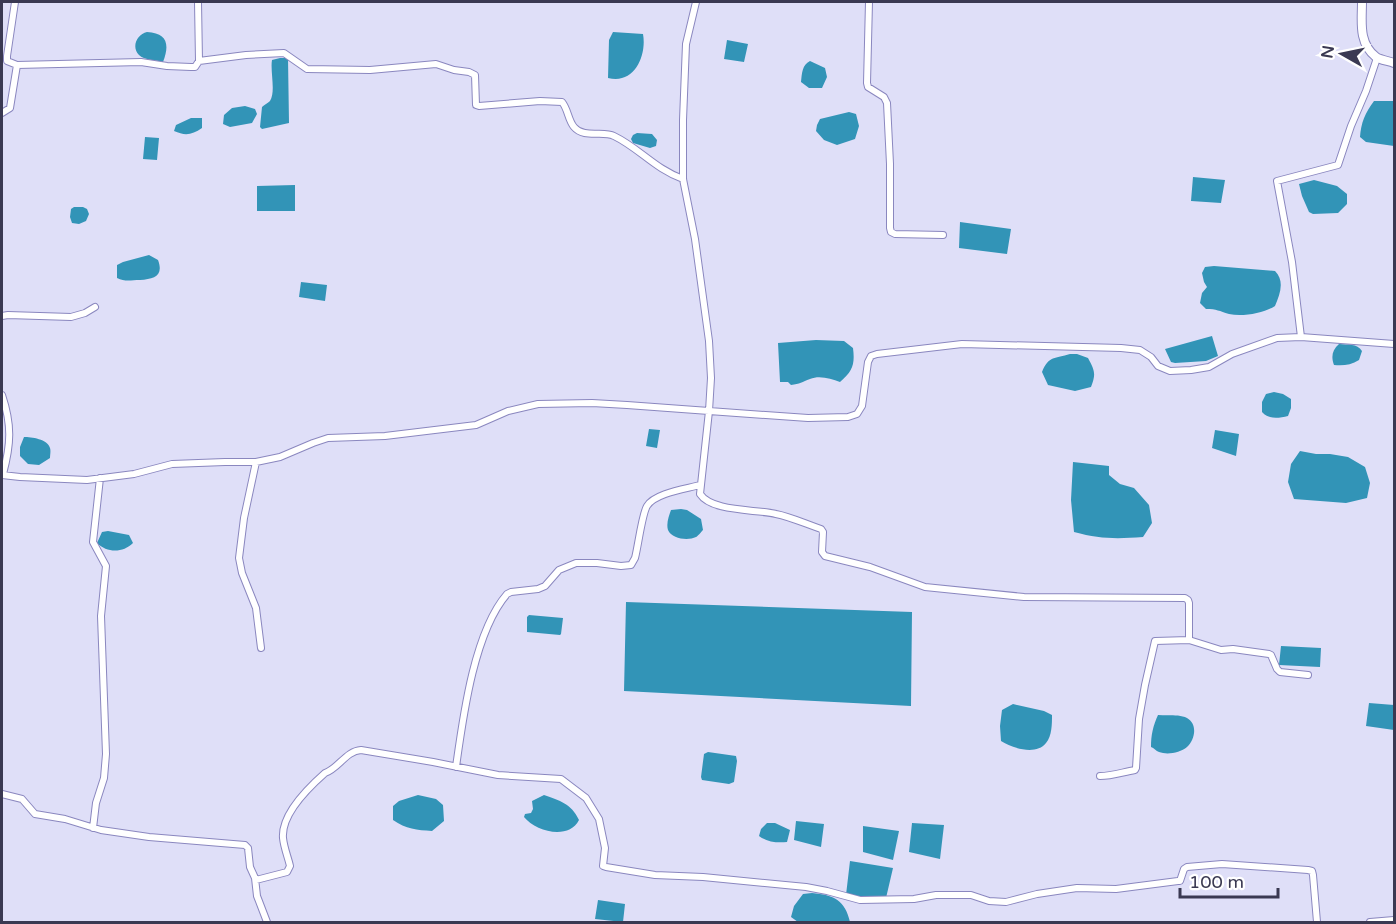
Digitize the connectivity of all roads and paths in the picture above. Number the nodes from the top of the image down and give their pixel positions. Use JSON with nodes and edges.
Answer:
{"nodes":[{"id":1,"x":15,"y":2,"type":"edge"},
{"id":2,"x":198,"y":2,"type":"edge"},
{"id":3,"x":696,"y":2,"type":"edge"},
{"id":4,"x":869,"y":2,"type":"edge"},
{"id":5,"x":1362,"y":2,"type":"edge"},
{"id":6,"x":1377,"y":58,"type":"junction"},
{"id":7,"x":199,"y":61,"type":"junction"},
{"id":8,"x":1395,"y":63,"type":"edge"},
{"id":9,"x":18,"y":65,"type":"junction"},
{"id":10,"x":2,"y":113,"type":"edge"},
{"id":11,"x":683,"y":179,"type":"junction"},
{"id":12,"x":943,"y":235,"type":"dead end"},
{"id":13,"x":95,"y":307,"type":"dead end"},
{"id":14,"x":2,"y":316,"type":"edge"},
{"id":15,"x":1301,"y":337,"type":"junction"},
{"id":16,"x":1395,"y":344,"type":"edge"},
{"id":17,"x":2,"y":395,"type":"edge"},
{"id":18,"x":709,"y":411,"type":"junction"},
{"id":19,"x":256,"y":462,"type":"junction"},
{"id":20,"x":2,"y":475,"type":"edge"},
{"id":21,"x":100,"y":478,"type":"junction"},
{"id":22,"x":700,"y":485,"type":"junction"},
{"id":23,"x":1189,"y":640,"type":"junction"},
{"id":24,"x":261,"y":648,"type":"dead end"},
{"id":25,"x":1308,"y":675,"type":"dead end"},
{"id":26,"x":456,"y":767,"type":"junction"},
{"id":27,"x":1100,"y":776,"type":"dead end"},
{"id":28,"x":2,"y":794,"type":"edge"},
{"id":29,"x":93,"y":828,"type":"junction"},
{"id":30,"x":256,"y":880,"type":"junction"},
{"id":31,"x":1395,"y":920,"type":"edge"},
{"id":32,"x":267,"y":922,"type":"edge"},
{"id":33,"x":1317,"y":922,"type":"edge"},
{"id":34,"x":1370,"y":922,"type":"edge"}],
"edges":[{"from":1,"to":9,"type":"street"},
{"from":2,"to":7,"type":"street"},
{"from":3,"to":11,"type":"street"},
{"from":4,"to":12,"type":"street"},
{"from":5,"to":6,"type":"main road"},
{"from":6,"to":8,"type":"main road"},
{"from":6,"to":15,"type":"street"},
{"from":7,"to":9,"type":"street"},
{"from":7,"to":11,"type":"street"},
{"from":9,"to":10,"type":"street"},
{"from":11,"to":18,"type":"street"},
{"from":13,"to":14,"type":"street"},
{"from":15,"to":16,"type":"street"},
{"from":15,"to":18,"type":"street"},
{"from":17,"to":20,"type":"street"},
{"from":18,"to":19,"type":"street"},
{"from":18,"to":22,"type":"street"},
{"from":19,"to":21,"type":"street"},
{"from":19,"to":24,"type":"street"},
{"from":20,"to":21,"type":"street"},
{"from":21,"to":29,"type":"street"},
{"from":22,"to":23,"type":"street"},
{"from":22,"to":26,"type":"street"},
{"from":23,"to":25,"type":"street"},
{"from":23,"to":27,"type":"street"},
{"from":26,"to":30,"type":"street"},
{"from":26,"to":33,"type":"street"},
{"from":28,"to":29,"type":"street"},
{"from":29,"to":30,"type":"street"},
{"from":30,"to":32,"type":"street"},
{"from":31,"to":34,"type":"street"}]}
